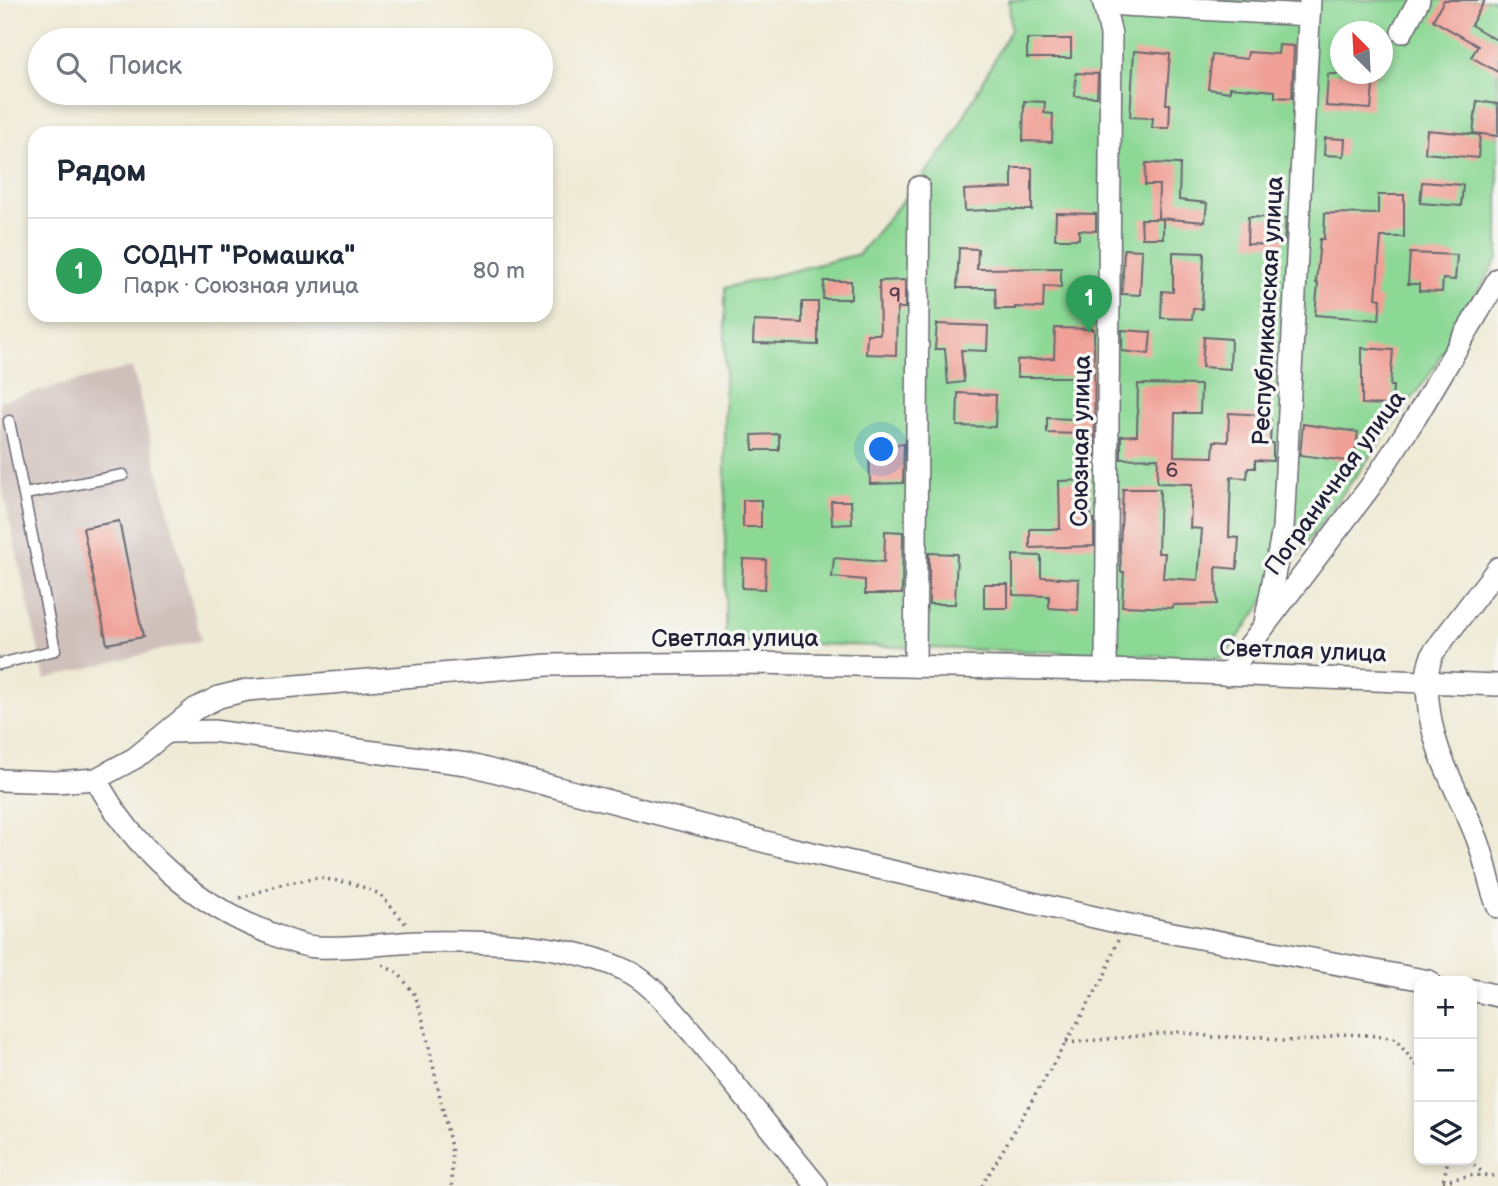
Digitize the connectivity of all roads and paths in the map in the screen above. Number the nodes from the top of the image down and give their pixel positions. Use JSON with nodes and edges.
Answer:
{"nodes":[{"id":1,"x":1419,"y":0,"type":"edge"},
{"id":2,"x":1103,"y":2,"type":"edge"},
{"id":3,"x":1310,"y":7,"type":"edge"},
{"id":4,"x":1402,"y":32,"type":"dead end"},
{"id":5,"x":919,"y":187,"type":"dead end"},
{"id":6,"x":1498,"y":279,"type":"edge"},
{"id":7,"x":9,"y":421,"type":"dead end"},
{"id":8,"x":123,"y":475,"type":"dead end"},
{"id":9,"x":25,"y":494,"type":"junction"},
{"id":10,"x":1498,"y":568,"type":"edge"},
{"id":11,"x":1498,"y":590,"type":"edge"},
{"id":12,"x":1265,"y":623,"type":"junction"},
{"id":13,"x":1443,"y":638,"type":"junction"},
{"id":14,"x":0,"y":664,"type":"edge"},
{"id":15,"x":915,"y":666,"type":"junction"},
{"id":16,"x":1106,"y":670,"type":"junction"},
{"id":17,"x":1227,"y":675,"type":"junction"},
{"id":18,"x":1393,"y":681,"type":"junction"},
{"id":19,"x":1426,"y":682,"type":"junction"},
{"id":20,"x":1498,"y":685,"type":"edge"},
{"id":21,"x":170,"y":732,"type":"junction"},
{"id":22,"x":0,"y":779,"type":"edge"},
{"id":23,"x":96,"y":779,"type":"junction"},
{"id":24,"x":1488,"y":843,"type":"edge"},
{"id":25,"x":215,"y":906,"type":"junction"},
{"id":26,"x":1498,"y":907,"type":"edge"},
{"id":27,"x":1125,"y":924,"type":"junction"},
{"id":28,"x":421,"y":942,"type":"junction"},
{"id":29,"x":351,"y":947,"type":"junction"},
{"id":30,"x":1414,"y":978,"type":"edge"},
{"id":31,"x":1477,"y":991,"type":"edge"},
{"id":32,"x":1498,"y":996,"type":"edge"},
{"id":33,"x":1066,"y":1043,"type":"junction"},
{"id":34,"x":1414,"y":1062,"type":"edge"},
{"id":35,"x":1447,"y":1165,"type":"edge"},
{"id":36,"x":1474,"y":1165,"type":"edge"},
{"id":37,"x":1485,"y":1175,"type":"junction"},
{"id":38,"x":1498,"y":1176,"type":"edge"},
{"id":39,"x":1442,"y":1184,"type":"edge"},
{"id":40,"x":452,"y":1186,"type":"edge"},
{"id":41,"x":817,"y":1186,"type":"edge"},
{"id":42,"x":982,"y":1186,"type":"edge"}],
"edges":[{"from":1,"to":4,"type":"street"},
{"from":2,"to":3,"type":"street"},
{"from":2,"to":16,"type":"street","name":"Союзная улица"},
{"from":3,"to":12,"type":"street","name":"Республиканская улица"},
{"from":5,"to":15,"type":"street"},
{"from":6,"to":12,"type":"street","name":"Пограничная улица"},
{"from":7,"to":9,"type":"lane"},
{"from":8,"to":9,"type":"lane"},
{"from":9,"to":14,"type":"lane"},
{"from":10,"to":13,"type":"street"},
{"from":11,"to":13,"type":"street"},
{"from":12,"to":17,"type":"street","name":"Пограничная улица"},
{"from":13,"to":18,"type":"street"},
{"from":13,"to":19,"type":"street"},
{"from":15,"to":16,"type":"street","name":"Светлая улица"},
{"from":15,"to":21,"type":"street","name":"Светлая улица"},
{"from":16,"to":17,"type":"street","name":"Светлая улица"},
{"from":17,"to":18,"type":"street","name":"Светлая улица"},
{"from":18,"to":19,"type":"street","name":"Светлая улица"},
{"from":19,"to":20,"type":"street","name":"Светлая улица"},
{"from":19,"to":24,"type":"street"},
{"from":21,"to":23,"type":"street","name":"Светлая улица"},
{"from":21,"to":27,"type":"street"},
{"from":22,"to":23,"type":"street","name":"Светлая улица"},
{"from":23,"to":25,"type":"street"},
{"from":24,"to":26,"type":"street"},
{"from":25,"to":28,"type":"path"},
{"from":25,"to":29,"type":"street"},
{"from":27,"to":30,"type":"street"},
{"from":27,"to":33,"type":"path"},
{"from":28,"to":29,"type":"street"},
{"from":28,"to":41,"type":"street"},
{"from":29,"to":40,"type":"path"},
{"from":31,"to":32,"type":"street"},
{"from":33,"to":34,"type":"path"},
{"from":33,"to":42,"type":"path"},
{"from":35,"to":39,"type":"path"},
{"from":36,"to":37,"type":"path"},
{"from":37,"to":38,"type":"path"},
{"from":37,"to":39,"type":"path"}]}
